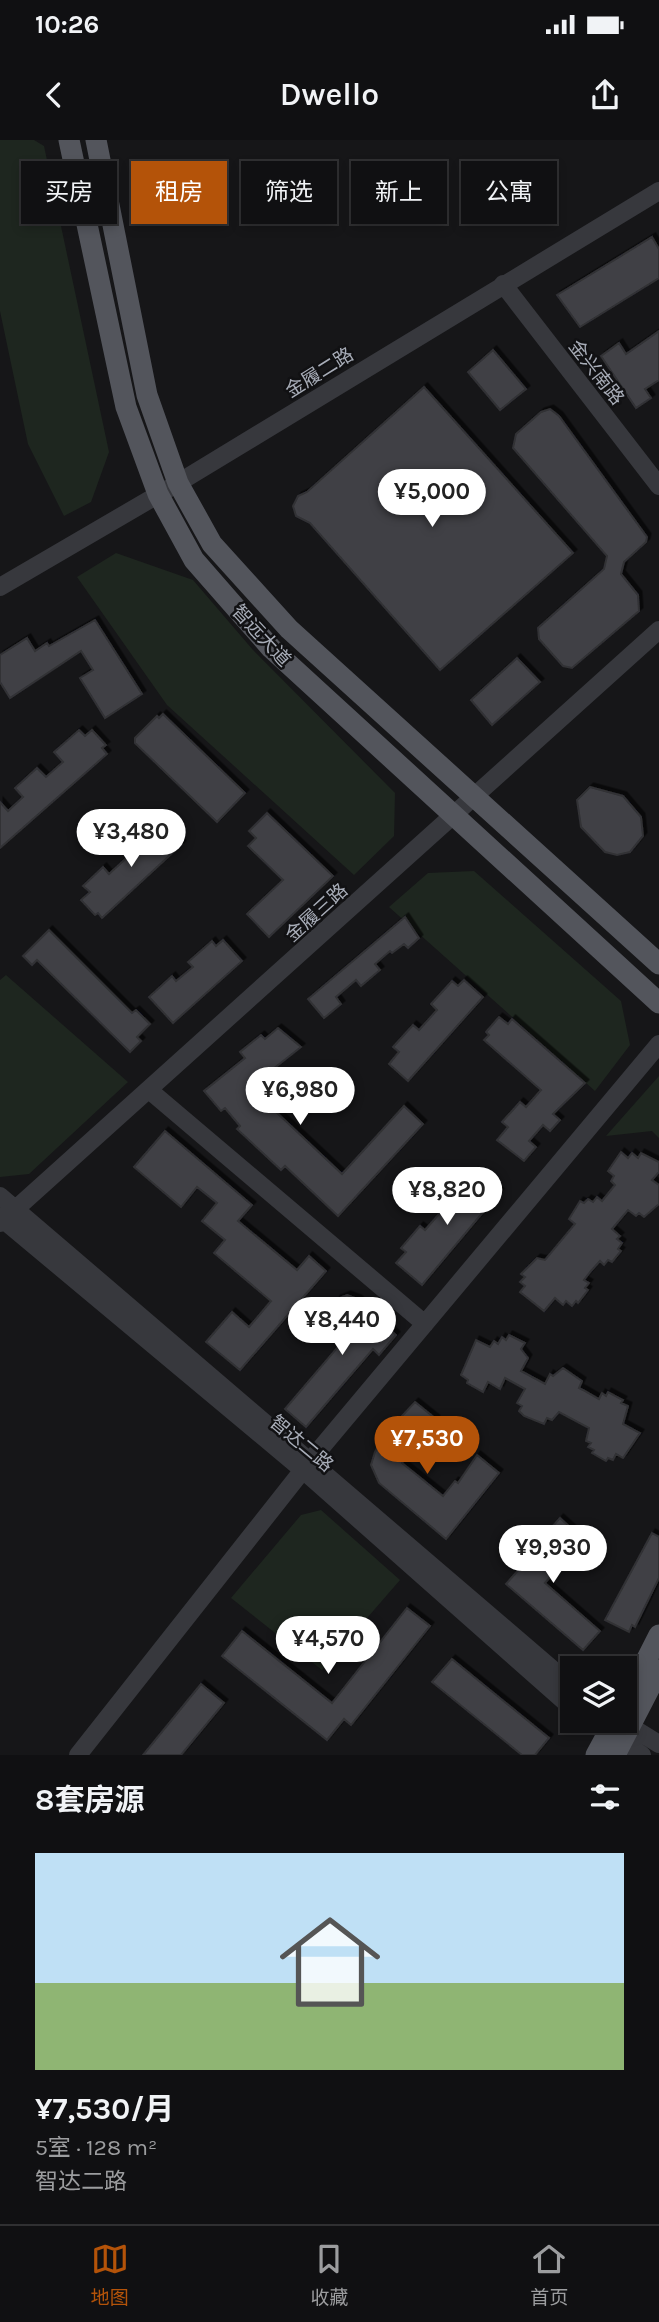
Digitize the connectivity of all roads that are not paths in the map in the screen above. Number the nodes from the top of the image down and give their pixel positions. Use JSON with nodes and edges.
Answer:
{"nodes":[{"id":1,"x":69,"y":140,"type":"edge"},
{"id":2,"x":96,"y":140,"type":"edge"},
{"id":3,"x":659,"y":191,"type":"edge"},
{"id":4,"x":503,"y":284,"type":"junction"},
{"id":5,"x":178,"y":483,"type":"junction"},
{"id":6,"x":659,"y":486,"type":"edge"},
{"id":7,"x":158,"y":494,"type":"junction"},
{"id":8,"x":0,"y":587,"type":"edge"},
{"id":9,"x":659,"y":630,"type":"edge"},
{"id":10,"x":474,"y":796,"type":"junction"},
{"id":11,"x":453,"y":817,"type":"junction"},
{"id":12,"x":659,"y":964,"type":"edge"},
{"id":13,"x":659,"y":1003,"type":"edge"},
{"id":14,"x":659,"y":1044,"type":"edge"},
{"id":15,"x":149,"y":1090,"type":"junction"},
{"id":16,"x":0,"y":1196,"type":"edge"},
{"id":17,"x":5,"y":1217,"type":"edge"},
{"id":18,"x":425,"y":1324,"type":"junction"},
{"id":19,"x":307,"y":1466,"type":"junction"},
{"id":20,"x":659,"y":1635,"type":"edge"},
{"id":21,"x":659,"y":1670,"type":"edge"},
{"id":22,"x":560,"y":1676,"type":"edge"},
{"id":23,"x":637,"y":1678,"type":"edge"},
{"id":24,"x":560,"y":1697,"type":"edge"},
{"id":25,"x":637,"y":1704,"type":"edge"},
{"id":26,"x":618,"y":1733,"type":"edge"},
{"id":27,"x":659,"y":1744,"type":"edge"},
{"id":28,"x":78,"y":1755,"type":"edge"},
{"id":29,"x":596,"y":1755,"type":"edge"},
{"id":30,"x":642,"y":1755,"type":"edge"}],
"edges":[{"from":1,"to":7,"type":"main road","name":"智远大道"},
{"from":2,"to":5,"type":"main road","name":"智远大道"},
{"from":3,"to":4,"type":"street","name":"金履二路"},
{"from":4,"to":5,"type":"street","name":"金履二路"},
{"from":4,"to":6,"type":"street","name":"金兴南路"},
{"from":5,"to":7,"type":"street","name":"金履二路"},
{"from":5,"to":10,"type":"main road","name":"智远大道"},
{"from":7,"to":8,"type":"street","name":"金履二路"},
{"from":7,"to":11,"type":"main road","name":"智远大道"},
{"from":9,"to":10,"type":"street","name":"金履三路"},
{"from":10,"to":11,"type":"street","name":"金履三路"},
{"from":10,"to":12,"type":"main road","name":"智远大道"},
{"from":11,"to":13,"type":"main road","name":"智远大道"},
{"from":11,"to":15,"type":"street","name":"金履三路"},
{"from":14,"to":18,"type":"street"},
{"from":15,"to":17,"type":"street","name":"金履三路"},
{"from":15,"to":18,"type":"street"},
{"from":16,"to":17,"type":"street","name":"智达二路"},
{"from":17,"to":19,"type":"street","name":"智达二路"},
{"from":18,"to":19,"type":"street"},
{"from":19,"to":22,"type":"street","name":"智达二路"},
{"from":19,"to":24,"type":"street","name":"智达二路"},
{"from":19,"to":28,"type":"street"},
{"from":20,"to":23,"type":"main road"},
{"from":21,"to":25,"type":"main road"},
{"from":26,"to":27,"type":"street"},
{"from":26,"to":29,"type":"main road"},
{"from":26,"to":30,"type":"street"}]}
